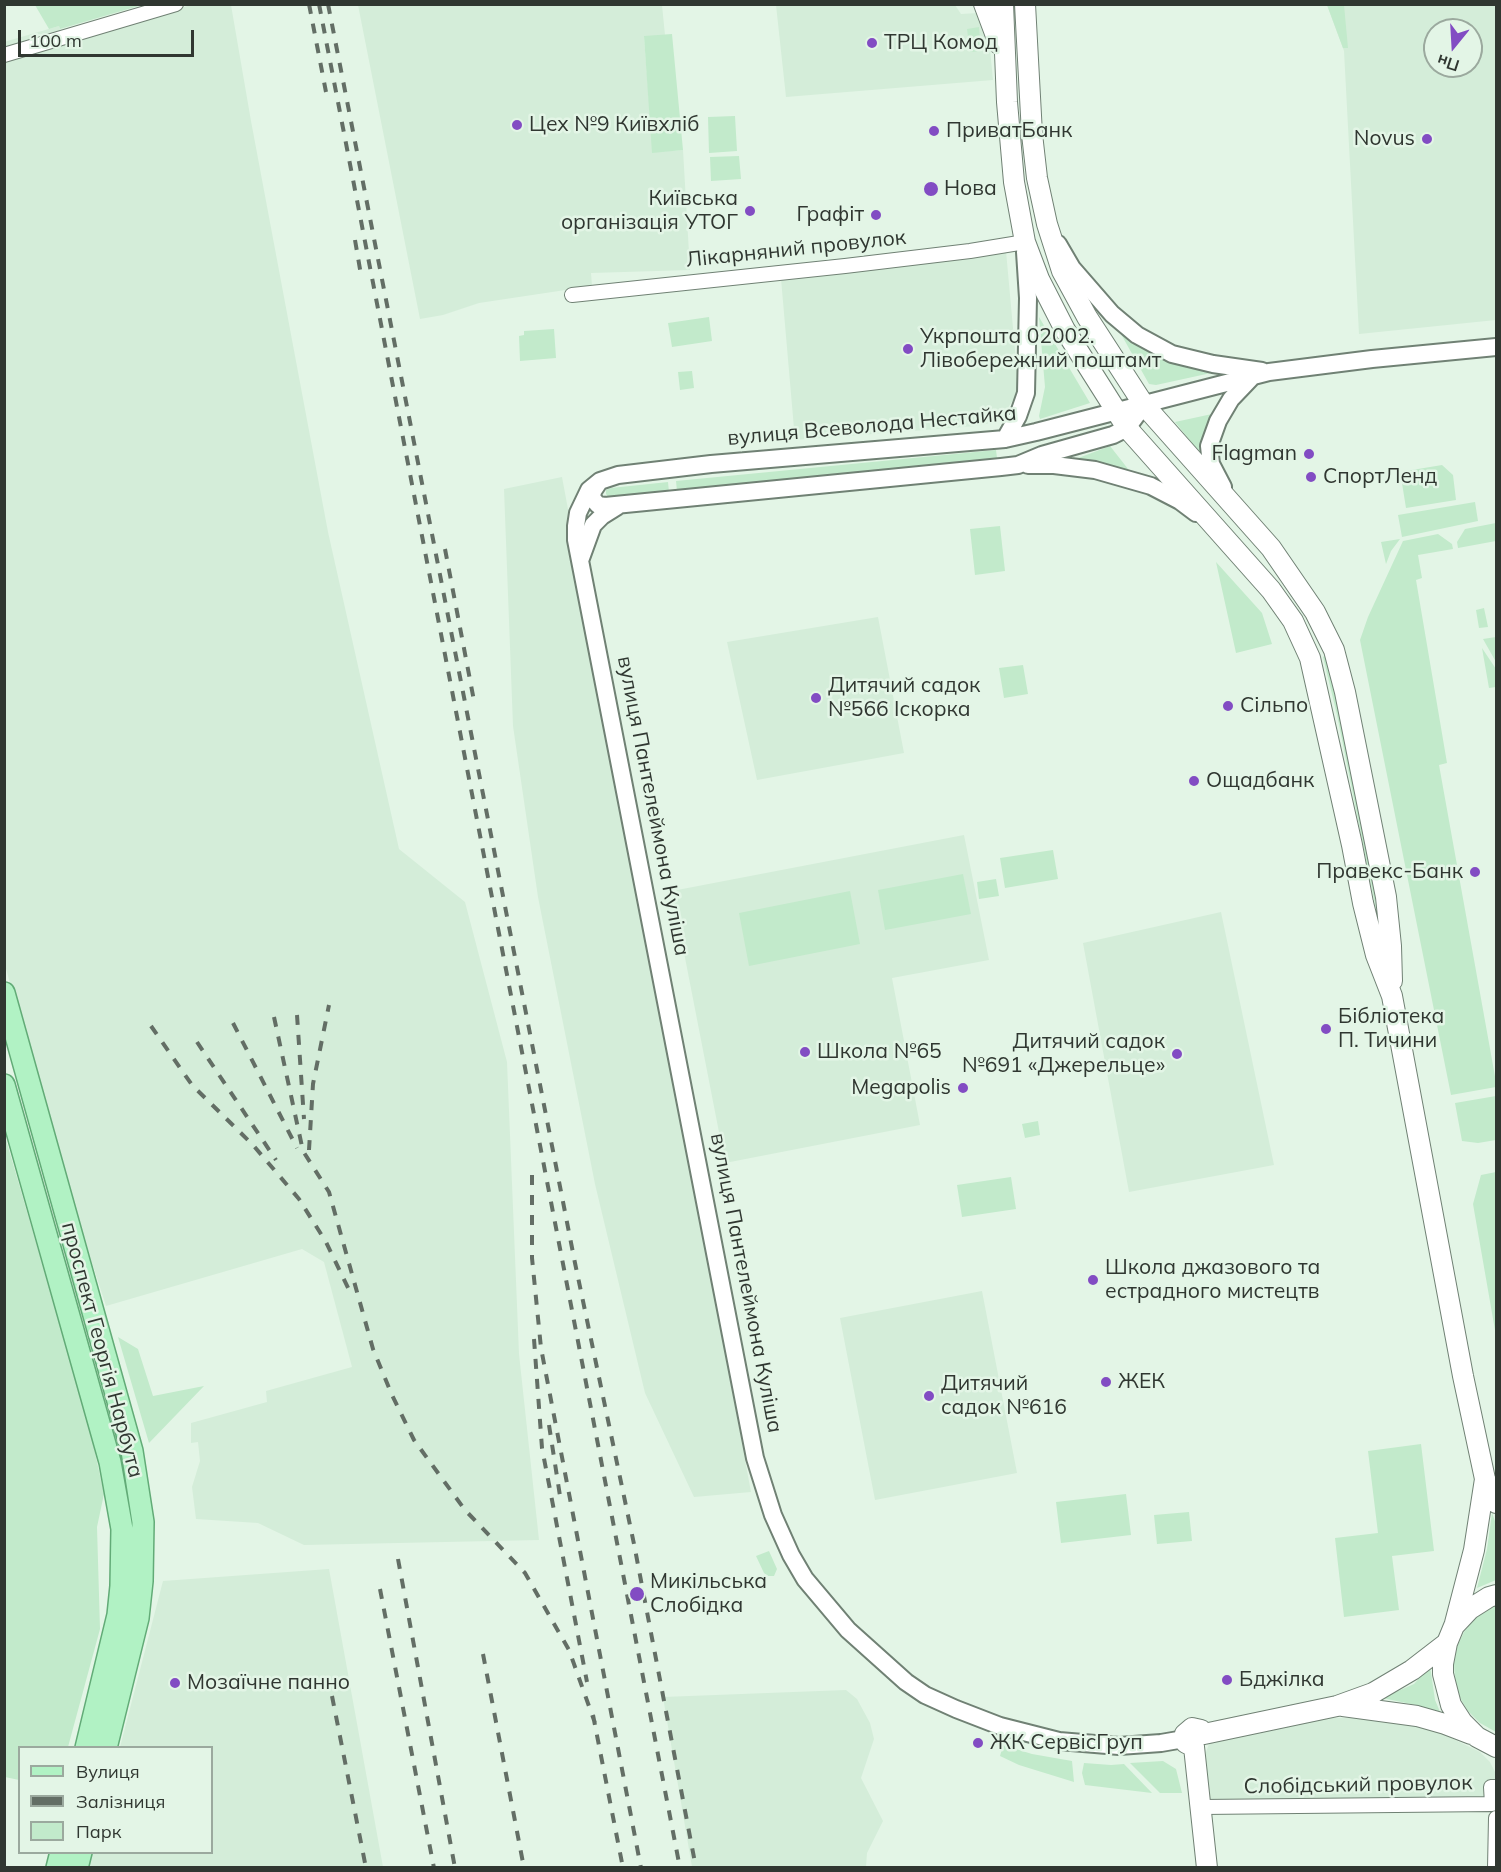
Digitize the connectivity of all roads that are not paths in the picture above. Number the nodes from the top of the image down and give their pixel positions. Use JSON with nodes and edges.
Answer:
{"nodes":[{"id":1,"x":176,"y":4,"type":"edge"},
{"id":2,"x":984,"y":4,"type":"edge"},
{"id":3,"x":1003,"y":4,"type":"edge"},
{"id":4,"x":1025,"y":4,"type":"edge"},
{"id":5,"x":1040,"y":4,"type":"edge"},
{"id":6,"x":1027,"y":49,"type":"junction"},
{"id":7,"x":4,"y":55,"type":"edge"},
{"id":8,"x":1006,"y":63,"type":"junction"},
{"id":9,"x":1047,"y":224,"type":"junction"},
{"id":10,"x":1025,"y":242,"type":"junction"},
{"id":11,"x":572,"y":295,"type":"dead end"},
{"id":12,"x":1497,"y":347,"type":"edge"},
{"id":13,"x":1269,"y":372,"type":"junction"},
{"id":14,"x":1252,"y":377,"type":"junction"},
{"id":15,"x":1144,"y":405,"type":"junction"},
{"id":16,"x":1116,"y":412,"type":"junction"},
{"id":17,"x":1127,"y":428,"type":"junction"},
{"id":18,"x":1005,"y":439,"type":"junction"},
{"id":19,"x":1018,"y":465,"type":"junction"},
{"id":20,"x":600,"y":481,"type":"junction"},
{"id":21,"x":1227,"y":496,"type":"junction"},
{"id":22,"x":622,"y":505,"type":"junction"},
{"id":23,"x":1216,"y":528,"type":"junction"},
{"id":24,"x":580,"y":560,"type":"junction"},
{"id":25,"x":4,"y":993,"type":"edge"},
{"id":26,"x":1392,"y":996,"type":"junction"},
{"id":27,"x":4,"y":1085,"type":"edge"},
{"id":28,"x":1485,"y":1479,"type":"junction"},
{"id":29,"x":1497,"y":1503,"type":"edge"},
{"id":30,"x":1497,"y":1595,"type":"edge"},
{"id":31,"x":1450,"y":1635,"type":"junction"},
{"id":32,"x":1337,"y":1706,"type":"junction"},
{"id":33,"x":1194,"y":1740,"type":"junction"},
{"id":34,"x":1489,"y":1745,"type":"edge"},
{"id":35,"x":86,"y":1746,"type":"edge"},
{"id":36,"x":106,"y":1746,"type":"edge"},
{"id":37,"x":1497,"y":1787,"type":"edge"},
{"id":38,"x":1202,"y":1808,"type":"junction"},
{"id":39,"x":1496,"y":1818,"type":"edge"},
{"id":40,"x":1207,"y":1868,"type":"edge"},
{"id":41,"x":1495,"y":1868,"type":"edge"}],
"edges":[{"from":1,"to":7,"type":"street"},
{"from":2,"to":8,"type":"main road"},
{"from":3,"to":8,"type":"main road"},
{"from":4,"to":6,"type":"main road"},
{"from":5,"to":6,"type":"main road"},
{"from":6,"to":9,"type":"main road"},
{"from":8,"to":10,"type":"main road"},
{"from":9,"to":13,"type":"street"},
{"from":9,"to":15,"type":"main road"},
{"from":10,"to":11,"type":"street","name":"Лікарняний провулок"},
{"from":10,"to":16,"type":"main road"},
{"from":10,"to":18,"type":"street"},
{"from":12,"to":13,"type":"street"},
{"from":13,"to":14,"type":"street","name":"вулиця Всеволода Нестайка"},
{"from":14,"to":15,"type":"street","name":"вулиця Всеволода Нестайка"},
{"from":14,"to":21,"type":"street"},
{"from":15,"to":16,"type":"street","name":"вулиця Всеволода Нестайка"},
{"from":15,"to":17,"type":"street"},
{"from":15,"to":21,"type":"main road"},
{"from":16,"to":17,"type":"main road"},
{"from":16,"to":18,"type":"street","name":"вулиця Всеволода Нестайка"},
{"from":17,"to":19,"type":"street"},
{"from":17,"to":23,"type":"main road"},
{"from":18,"to":20,"type":"street","name":"вулиця Всеволода Нестайка"},
{"from":19,"to":22,"type":"street"},
{"from":19,"to":23,"type":"street"},
{"from":20,"to":22,"type":"street"},
{"from":20,"to":24,"type":"street","name":"вулиця Пантелеймона Куліша"},
{"from":21,"to":26,"type":"main road"},
{"from":22,"to":24,"type":"street"},
{"from":23,"to":26,"type":"main road"},
{"from":24,"to":33,"type":"street","name":"вулиця Пантелеймона Куліша"},
{"from":25,"to":36,"type":"main road","name":"проспект Георгія Нарбута"},
{"from":26,"to":28,"type":"main road"},
{"from":27,"to":35,"type":"main road","name":"проспект Георгія Нарбута"},
{"from":28,"to":29,"type":"main road"},
{"from":28,"to":31,"type":"main road"},
{"from":30,"to":31,"type":"main road","name":"вулиця Пантелеймона Куліша"},
{"from":31,"to":32,"type":"main road","name":"вулиця Пантелеймона Куліша"},
{"from":31,"to":34,"type":"main road"},
{"from":32,"to":33,"type":"main road","name":"вулиця Пантелеймона Куліша"},
{"from":32,"to":34,"type":"main road","name":"вулиця Пантелеймона Куліша"},
{"from":33,"to":38,"type":"main road"},
{"from":37,"to":38,"type":"street","name":"Слобідський провулок"},
{"from":38,"to":40,"type":"main road"},
{"from":39,"to":41,"type":"street"}]}
